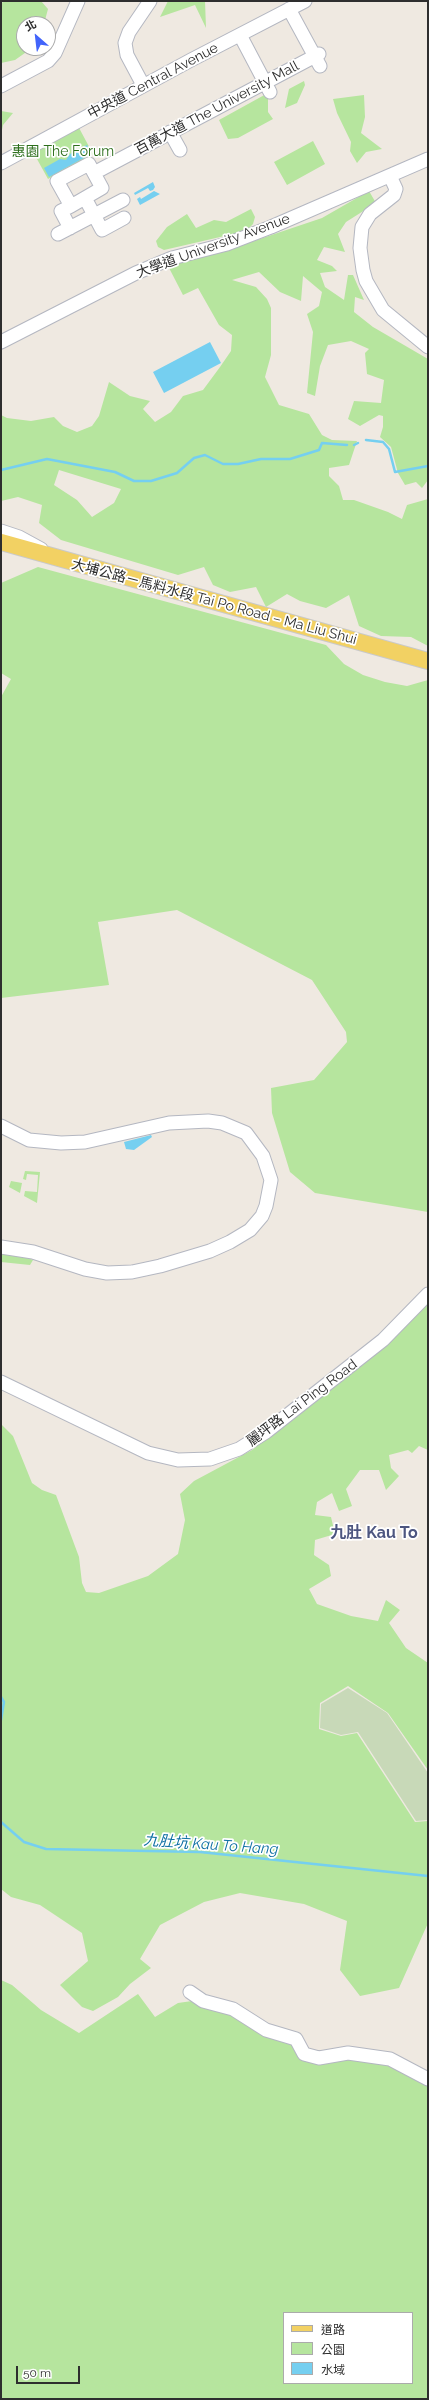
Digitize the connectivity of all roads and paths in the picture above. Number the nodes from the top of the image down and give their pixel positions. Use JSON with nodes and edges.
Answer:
{"nodes":[{"id":1,"x":78,"y":1,"type":"edge"},
{"id":2,"x":150,"y":1,"type":"edge"},
{"id":3,"x":305,"y":1,"type":"edge"},
{"id":4,"x":289,"y":9,"type":"junction"},
{"id":5,"x":240,"y":35,"type":"junction"},
{"id":6,"x":143,"y":85,"type":"junction"},
{"id":7,"x":1,"y":86,"type":"edge"},
{"id":8,"x":268,"y":87,"type":"junction"},
{"id":9,"x":170,"y":132,"type":"junction"},
{"id":10,"x":180,"y":150,"type":"dead end"},
{"id":11,"x":428,"y":159,"type":"edge"},
{"id":12,"x":1,"y":163,"type":"edge"},
{"id":13,"x":94,"y":173,"type":"junction"},
{"id":14,"x":390,"y":176,"type":"junction"},
{"id":15,"x":85,"y":198,"type":"junction"},
{"id":16,"x":123,"y":200,"type":"dead end"},
{"id":17,"x":70,"y":206,"type":"junction"},
{"id":18,"x":94,"y":215,"type":"junction"},
{"id":19,"x":124,"y":218,"type":"dead end"},
{"id":20,"x":70,"y":228,"type":"junction"},
{"id":21,"x":58,"y":234,"type":"dead end"},
{"id":22,"x":3,"y":337,"type":"edge"},
{"id":23,"x":428,"y":347,"type":"edge"},
{"id":24,"x":1,"y":531,"type":"edge"},
{"id":25,"x":1,"y":542,"type":"edge"},
{"id":26,"x":60,"y":559,"type":"junction"},
{"id":27,"x":428,"y":661,"type":"edge"},
{"id":28,"x":1,"y":1126,"type":"edge"},
{"id":29,"x":1,"y":1247,"type":"edge"},
{"id":30,"x":428,"y":1294,"type":"edge"},
{"id":31,"x":1,"y":1382,"type":"edge"},
{"id":32,"x":190,"y":1992,"type":"dead end"},
{"id":33,"x":428,"y":2079,"type":"edge"}],
"edges":[{"from":1,"to":7,"type":"street"},
{"from":2,"to":6,"type":"street"},
{"from":3,"to":4,"type":"street","name":"中央道 Central Avenue"},
{"from":4,"to":5,"type":"street","name":"中央道 Central Avenue"},
{"from":4,"to":8,"type":"street","name":"百萬大道 The University Mall"},
{"from":5,"to":6,"type":"street","name":"中央道 Central Avenue"},
{"from":5,"to":8,"type":"street"},
{"from":6,"to":12,"type":"street","name":"中央道 Central Avenue"},
{"from":8,"to":9,"type":"street","name":"百萬大道 The University Mall"},
{"from":9,"to":10,"type":"street"},
{"from":9,"to":13,"type":"street","name":"百萬大道 The University Mall"},
{"from":11,"to":14,"type":"street","name":"大學道 University Avenue"},
{"from":13,"to":15,"type":"street"},
{"from":13,"to":17,"type":"street"},
{"from":14,"to":22,"type":"street","name":"大學道 University Avenue"},
{"from":14,"to":23,"type":"street"},
{"from":15,"to":17,"type":"street"},
{"from":15,"to":18,"type":"street"},
{"from":16,"to":18,"type":"street"},
{"from":17,"to":20,"type":"street"},
{"from":18,"to":19,"type":"street"},
{"from":18,"to":20,"type":"street"},
{"from":20,"to":21,"type":"street"},
{"from":24,"to":26,"type":"street"},
{"from":25,"to":26,"type":"main road","name":"大埔公路－馬料水段 Tai Po Road – Ma Liu Shui"},
{"from":26,"to":27,"type":"main road","name":"大埔公路－馬料水段 Tai Po Road – Ma Liu Shui"},
{"from":28,"to":29,"type":"street"},
{"from":30,"to":31,"type":"street","name":"麗坪路 Lai Ping Road"},
{"from":32,"to":33,"type":"street"}]}
